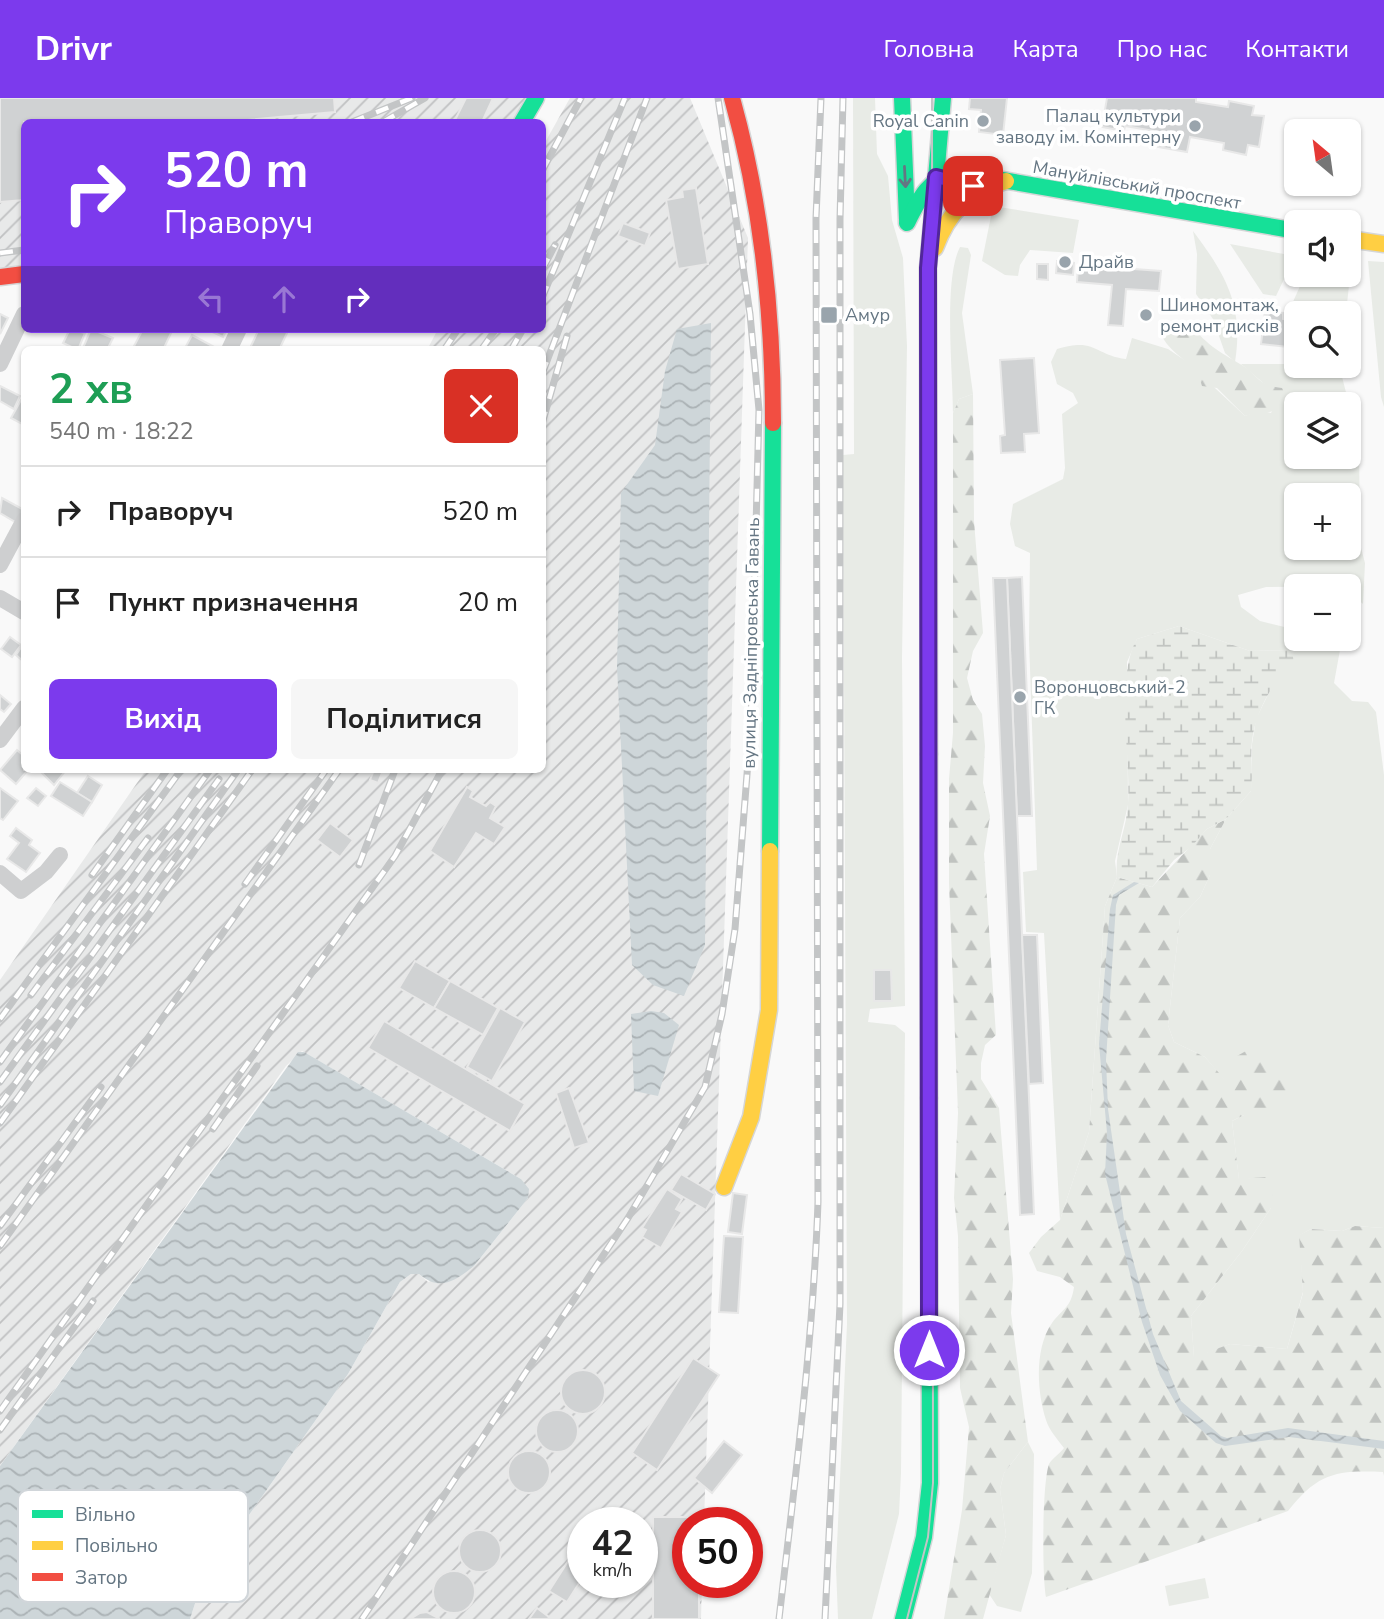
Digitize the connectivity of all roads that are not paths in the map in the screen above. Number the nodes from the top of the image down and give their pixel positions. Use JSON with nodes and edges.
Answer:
{"nodes":[{"id":1,"x":536,"y":98,"type":"edge"},
{"id":2,"x":732,"y":98,"type":"edge"},
{"id":3,"x":902,"y":98,"type":"edge"},
{"id":4,"x":943,"y":98,"type":"edge"},
{"id":5,"x":524,"y":119,"type":"edge"},
{"id":6,"x":943,"y":121,"type":"junction"},
{"id":7,"x":903,"y":131,"type":"junction"},
{"id":8,"x":962,"y":160,"type":"junction"},
{"id":9,"x":936,"y":177,"type":"junction"},
{"id":10,"x":999,"y":183,"type":"junction"},
{"id":11,"x":907,"y":223,"type":"junction"},
{"id":12,"x":1284,"y":229,"type":"edge"},
{"id":13,"x":1384,"y":236,"type":"edge"},
{"id":14,"x":1361,"y":241,"type":"edge"},
{"id":15,"x":1384,"y":244,"type":"edge"},
{"id":16,"x":928,"y":268,"type":"junction"},
{"id":17,"x":21,"y":274,"type":"edge"},
{"id":18,"x":0,"y":277,"type":"edge"},
{"id":19,"x":21,"y":320,"type":"edge"},
{"id":20,"x":0,"y":364,"type":"edge"},
{"id":21,"x":21,"y":526,"type":"edge"},
{"id":22,"x":0,"y":565,"type":"edge"},
{"id":23,"x":0,"y":598,"type":"edge"},
{"id":24,"x":21,"y":610,"type":"edge"},
{"id":25,"x":21,"y":712,"type":"edge"},
{"id":26,"x":0,"y":740,"type":"edge"},
{"id":27,"x":60,"y":855,"type":"dead end"},
{"id":28,"x":0,"y":873,"type":"edge"},
{"id":29,"x":724,"y":1187,"type":"dead end"},
{"id":30,"x":903,"y":1619,"type":"edge"}],
"edges":[{"from":1,"to":5,"type":"main road"},
{"from":2,"to":29,"type":"main road","name":"вулиця Задніпровська Гавань"},
{"from":3,"to":7,"type":"main road"},
{"from":4,"to":6,"type":"main road"},
{"from":6,"to":8,"type":"main road"},
{"from":6,"to":9,"type":"main road"},
{"from":7,"to":9,"type":"main road"},
{"from":7,"to":11,"type":"main road","one_way":true},
{"from":8,"to":9,"type":"main road"},
{"from":8,"to":10,"type":"main road","name":"Мануйлівський проспект"},
{"from":9,"to":10,"type":"main road"},
{"from":9,"to":11,"type":"main road"},
{"from":9,"to":16,"type":"main road"},
{"from":10,"to":12,"type":"main road","name":"Мануйлівський проспект"},
{"from":10,"to":16,"type":"main road"},
{"from":11,"to":16,"type":"main road"},
{"from":13,"to":15,"type":"street"},
{"from":14,"to":15,"type":"main road"},
{"from":16,"to":30,"type":"main road"},
{"from":17,"to":18,"type":"main road"},
{"from":19,"to":20,"type":"street"},
{"from":21,"to":22,"type":"street"},
{"from":23,"to":24,"type":"street"},
{"from":25,"to":26,"type":"street"},
{"from":27,"to":28,"type":"street"}]}
